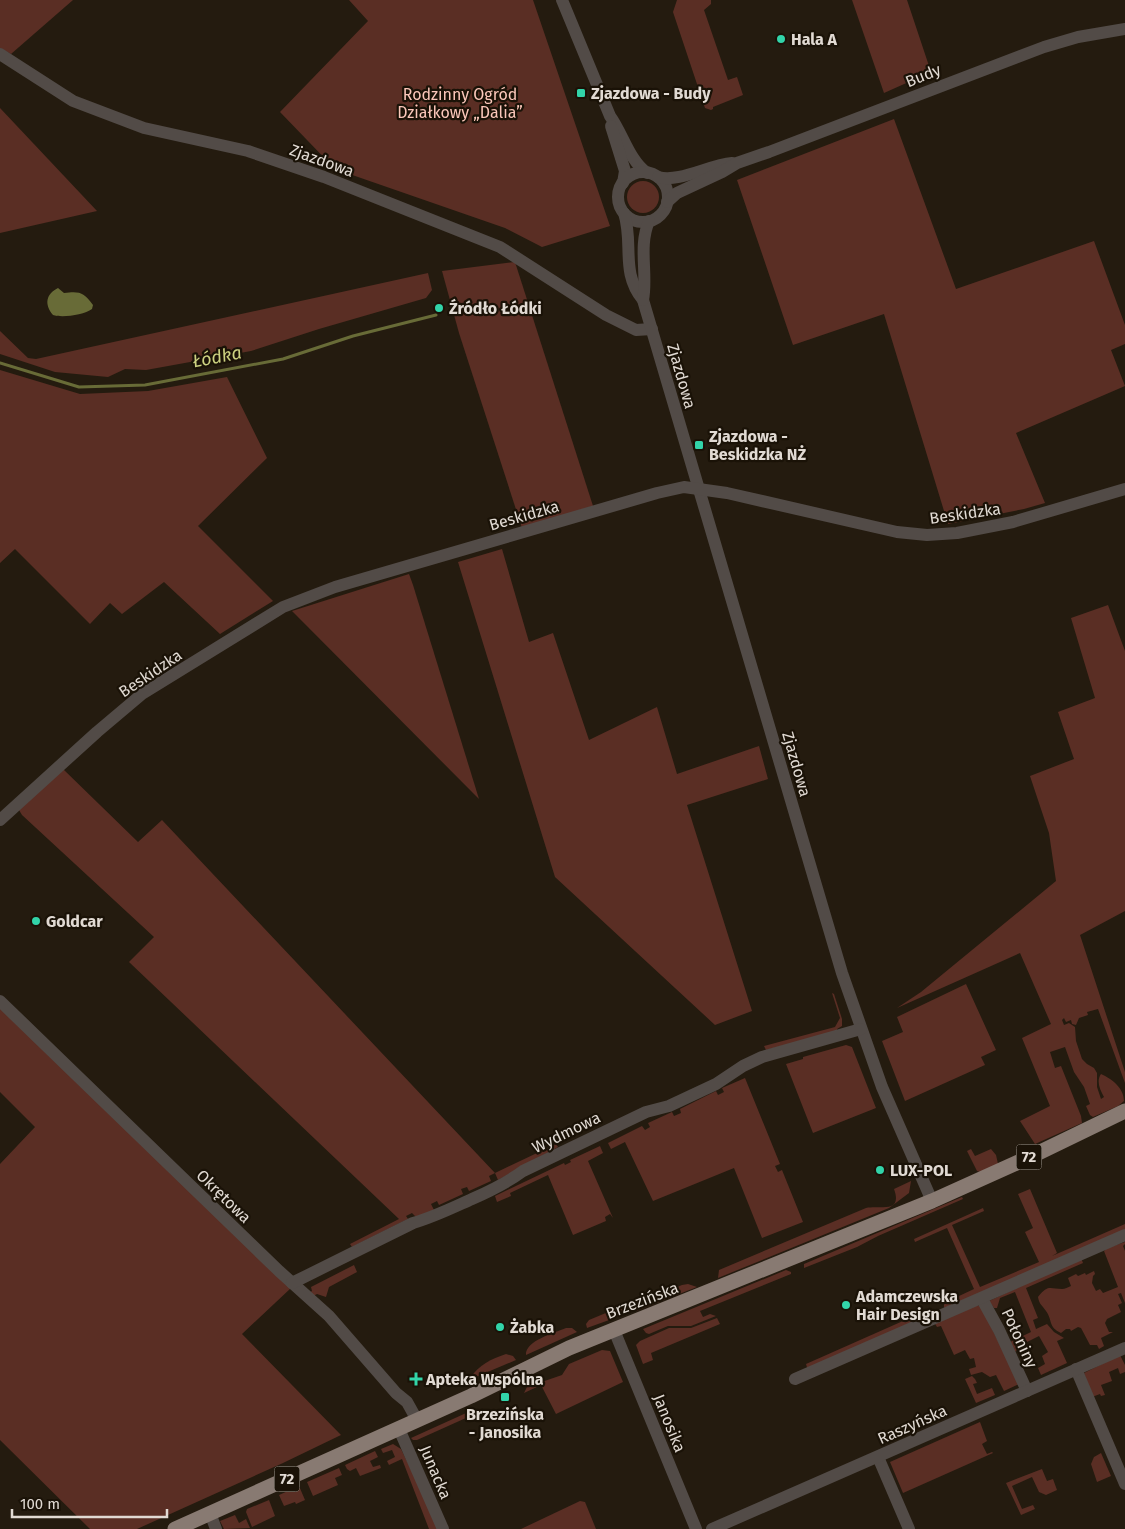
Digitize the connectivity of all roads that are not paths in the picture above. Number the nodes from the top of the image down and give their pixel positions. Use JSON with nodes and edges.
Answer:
{"nodes":[{"id":1,"x":562,"y":0,"type":"edge"},
{"id":2,"x":1125,"y":30,"type":"edge"},
{"id":3,"x":0,"y":54,"type":"edge"},
{"id":4,"x":610,"y":116,"type":"junction"},
{"id":5,"x":737,"y":163,"type":"junction"},
{"id":6,"x":653,"y":175,"type":"junction"},
{"id":7,"x":623,"y":183,"type":"junction"},
{"id":8,"x":667,"y":202,"type":"junction"},
{"id":9,"x":624,"y":213,"type":"junction"},
{"id":10,"x":649,"y":221,"type":"junction"},
{"id":11,"x":643,"y":300,"type":"junction"},
{"id":12,"x":652,"y":329,"type":"junction"},
{"id":13,"x":698,"y":488,"type":"junction"},
{"id":14,"x":1125,"y":490,"type":"edge"},
{"id":15,"x":0,"y":820,"type":"edge"},
{"id":16,"x":0,"y":1001,"type":"edge"},
{"id":17,"x":861,"y":1029,"type":"junction"},
{"id":18,"x":1125,"y":1111,"type":"edge"},
{"id":19,"x":932,"y":1201,"type":"junction"},
{"id":20,"x":1125,"y":1235,"type":"edge"},
{"id":21,"x":292,"y":1283,"type":"junction"},
{"id":22,"x":982,"y":1299,"type":"junction"},
{"id":23,"x":614,"y":1330,"type":"junction"},
{"id":24,"x":1125,"y":1348,"type":"edge"},
{"id":25,"x":1076,"y":1370,"type":"junction"},
{"id":26,"x":795,"y":1379,"type":"dead end"},
{"id":27,"x":1027,"y":1391,"type":"junction"},
{"id":28,"x":417,"y":1420,"type":"junction"},
{"id":29,"x":399,"y":1429,"type":"junction"},
{"id":30,"x":878,"y":1457,"type":"junction"},
{"id":31,"x":1125,"y":1484,"type":"edge"},
{"id":32,"x":210,"y":1513,"type":"junction"},
{"id":33,"x":175,"y":1529,"type":"edge"},
{"id":34,"x":216,"y":1529,"type":"edge"},
{"id":35,"x":443,"y":1529,"type":"edge"},
{"id":36,"x":696,"y":1529,"type":"edge"},
{"id":37,"x":712,"y":1529,"type":"edge"},
{"id":38,"x":909,"y":1529,"type":"edge"}],
"edges":[{"from":1,"to":4,"type":"street"},
{"from":2,"to":5,"type":"street","name":"Budy"},
{"from":3,"to":12,"type":"street","name":"Zjazdowa"},
{"from":4,"to":6,"type":"street"},
{"from":4,"to":7,"type":"street"},
{"from":5,"to":6,"type":"street","name":"Budy"},
{"from":5,"to":8,"type":"street","name":"Budy"},
{"from":6,"to":7,"type":"street"},
{"from":6,"to":8,"type":"street"},
{"from":7,"to":9,"type":"street"},
{"from":8,"to":10,"type":"street"},
{"from":9,"to":10,"type":"street"},
{"from":9,"to":11,"type":"street","name":"Zjazdowa"},
{"from":10,"to":11,"type":"street","name":"Zjazdowa"},
{"from":11,"to":12,"type":"street","name":"Zjazdowa"},
{"from":12,"to":13,"type":"street","name":"Zjazdowa"},
{"from":13,"to":14,"type":"street","name":"Beskidzka"},
{"from":13,"to":15,"type":"street","name":"Beskidzka"},
{"from":13,"to":17,"type":"street","name":"Zjazdowa"},
{"from":16,"to":21,"type":"street","name":"Okrętowa"},
{"from":17,"to":19,"type":"street","name":"Zjazdowa"},
{"from":17,"to":21,"type":"street","name":"Wydmowa"},
{"from":18,"to":19,"type":"main road","name":"Brzezińska","number":"72"},
{"from":19,"to":23,"type":"main road","name":"Brzezińska","number":"72"},
{"from":20,"to":22,"type":"street"},
{"from":21,"to":28,"type":"street","name":"Okrętowa"},
{"from":22,"to":26,"type":"street"},
{"from":22,"to":27,"type":"street","name":"Połoniny"},
{"from":23,"to":28,"type":"main road","name":"Brzezińska","number":"72"},
{"from":23,"to":36,"type":"street","name":"Janosika"},
{"from":24,"to":25,"type":"street","name":"Raszyńska"},
{"from":25,"to":27,"type":"street","name":"Raszyńska"},
{"from":25,"to":31,"type":"street"},
{"from":27,"to":30,"type":"street","name":"Raszyńska"},
{"from":28,"to":29,"type":"main road","name":"Brzezińska","number":"72"},
{"from":29,"to":32,"type":"main road","name":"Brzezińska","number":"72"},
{"from":29,"to":35,"type":"street","name":"Junacka"},
{"from":30,"to":37,"type":"street","name":"Raszyńska"},
{"from":30,"to":38,"type":"street"},
{"from":32,"to":33,"type":"main road","name":"Brzezińska","number":"72"},
{"from":32,"to":34,"type":"street"}]}
